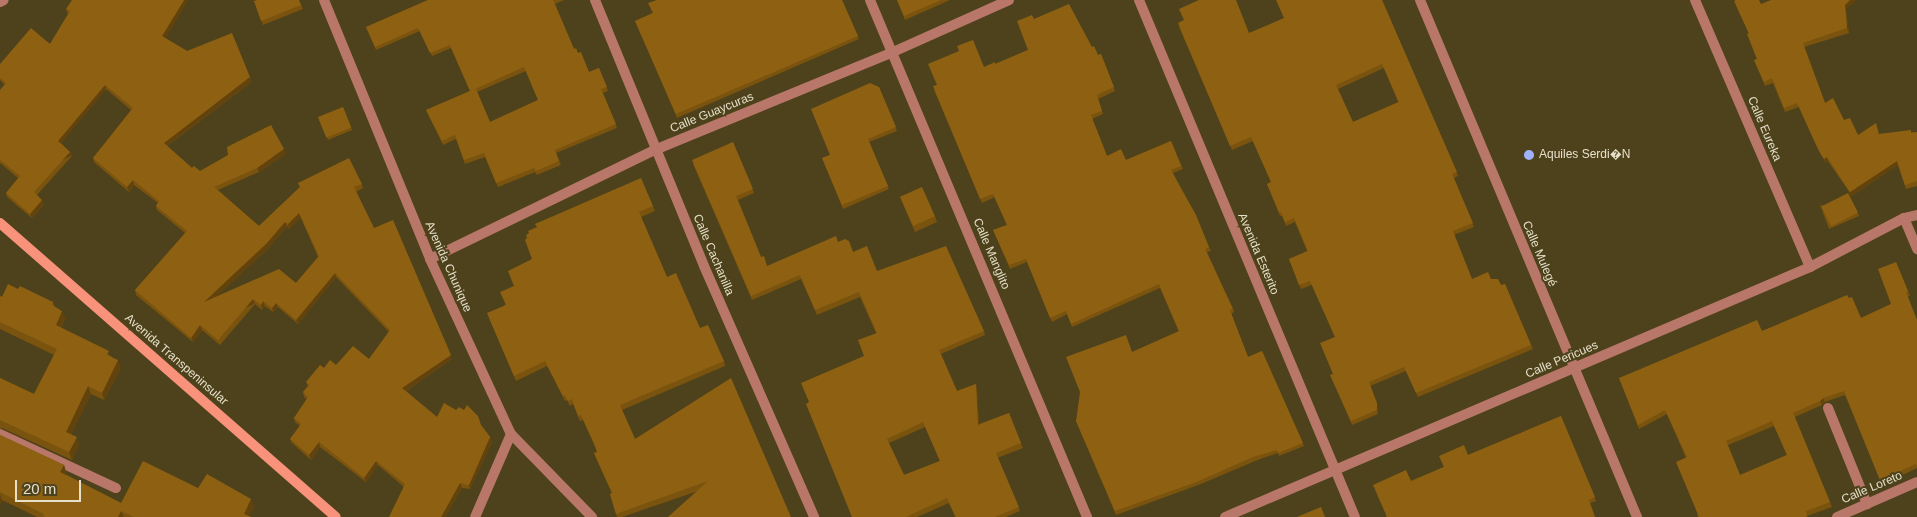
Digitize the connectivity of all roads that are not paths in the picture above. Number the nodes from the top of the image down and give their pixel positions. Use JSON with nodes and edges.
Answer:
{"nodes":[{"id":1,"x":4,"y":0,"type":"edge"},
{"id":2,"x":324,"y":0,"type":"edge"},
{"id":3,"x":595,"y":0,"type":"edge"},
{"id":4,"x":870,"y":0,"type":"edge"},
{"id":5,"x":1009,"y":0,"type":"edge"},
{"id":6,"x":1139,"y":0,"type":"edge"},
{"id":7,"x":1420,"y":0,"type":"edge"},
{"id":8,"x":1695,"y":0,"type":"edge"},
{"id":9,"x":0,"y":2,"type":"edge"},
{"id":10,"x":893,"y":52,"type":"junction"},
{"id":11,"x":657,"y":149,"type":"junction"},
{"id":12,"x":1917,"y":215,"type":"edge"},
{"id":13,"x":1904,"y":218,"type":"junction"},
{"id":14,"x":0,"y":224,"type":"edge"},
{"id":15,"x":1917,"y":249,"type":"edge"},
{"id":16,"x":430,"y":259,"type":"junction"},
{"id":17,"x":1810,"y":267,"type":"junction"},
{"id":18,"x":1574,"y":369,"type":"junction"},
{"id":19,"x":1828,"y":408,"type":"dead end"},
{"id":20,"x":0,"y":434,"type":"edge"},
{"id":21,"x":511,"y":434,"type":"junction"},
{"id":22,"x":1334,"y":469,"type":"junction"},
{"id":23,"x":1917,"y":482,"type":"edge"},
{"id":24,"x":116,"y":488,"type":"dead end"},
{"id":25,"x":1867,"y":504,"type":"junction"},
{"id":26,"x":336,"y":517,"type":"edge"},
{"id":27,"x":475,"y":517,"type":"edge"},
{"id":28,"x":592,"y":517,"type":"edge"},
{"id":29,"x":814,"y":517,"type":"edge"},
{"id":30,"x":1087,"y":517,"type":"edge"},
{"id":31,"x":1225,"y":517,"type":"edge"},
{"id":32,"x":1355,"y":517,"type":"edge"},
{"id":33,"x":1637,"y":517,"type":"edge"},
{"id":34,"x":1837,"y":517,"type":"edge"}],
"edges":[{"from":1,"to":9,"type":"street"},
{"from":2,"to":16,"type":"street","name":"Avenida Chunique"},
{"from":3,"to":11,"type":"street","name":"Calle Cachanilla"},
{"from":4,"to":10,"type":"street","name":"Calle Manglito"},
{"from":5,"to":10,"type":"street","name":"Calle Guaycuras"},
{"from":6,"to":22,"type":"street","name":"Avenida Esterito"},
{"from":7,"to":18,"type":"street","name":"Calle Mulegé"},
{"from":8,"to":17,"type":"street","name":"Calle Eureka"},
{"from":10,"to":11,"type":"street","name":"Calle Guaycuras"},
{"from":10,"to":30,"type":"street","name":"Calle Manglito"},
{"from":11,"to":16,"type":"street","name":"Calle Guaycuras"},
{"from":11,"to":29,"type":"street","name":"Calle Cachanilla"},
{"from":12,"to":13,"type":"street","name":"Calle Pericues"},
{"from":13,"to":15,"type":"street"},
{"from":13,"to":17,"type":"street","name":"Calle Pericues"},
{"from":14,"to":26,"type":"main road","name":"Avenida Transpeninsular"},
{"from":16,"to":21,"type":"street","name":"Avenida Chunique"},
{"from":17,"to":18,"type":"street","name":"Calle Pericues"},
{"from":18,"to":22,"type":"street","name":"Calle Pericues"},
{"from":18,"to":33,"type":"street","name":"Calle Mulegé"},
{"from":19,"to":25,"type":"street"},
{"from":20,"to":24,"type":"street"},
{"from":21,"to":27,"type":"street"},
{"from":21,"to":28,"type":"street","name":"Avenida Chunique"},
{"from":22,"to":31,"type":"street","name":"Calle Pericues"},
{"from":22,"to":32,"type":"street","name":"Avenida Esterito"},
{"from":23,"to":25,"type":"street","name":"Calle Loreto"},
{"from":25,"to":34,"type":"street","name":"Calle Loreto"}]}
